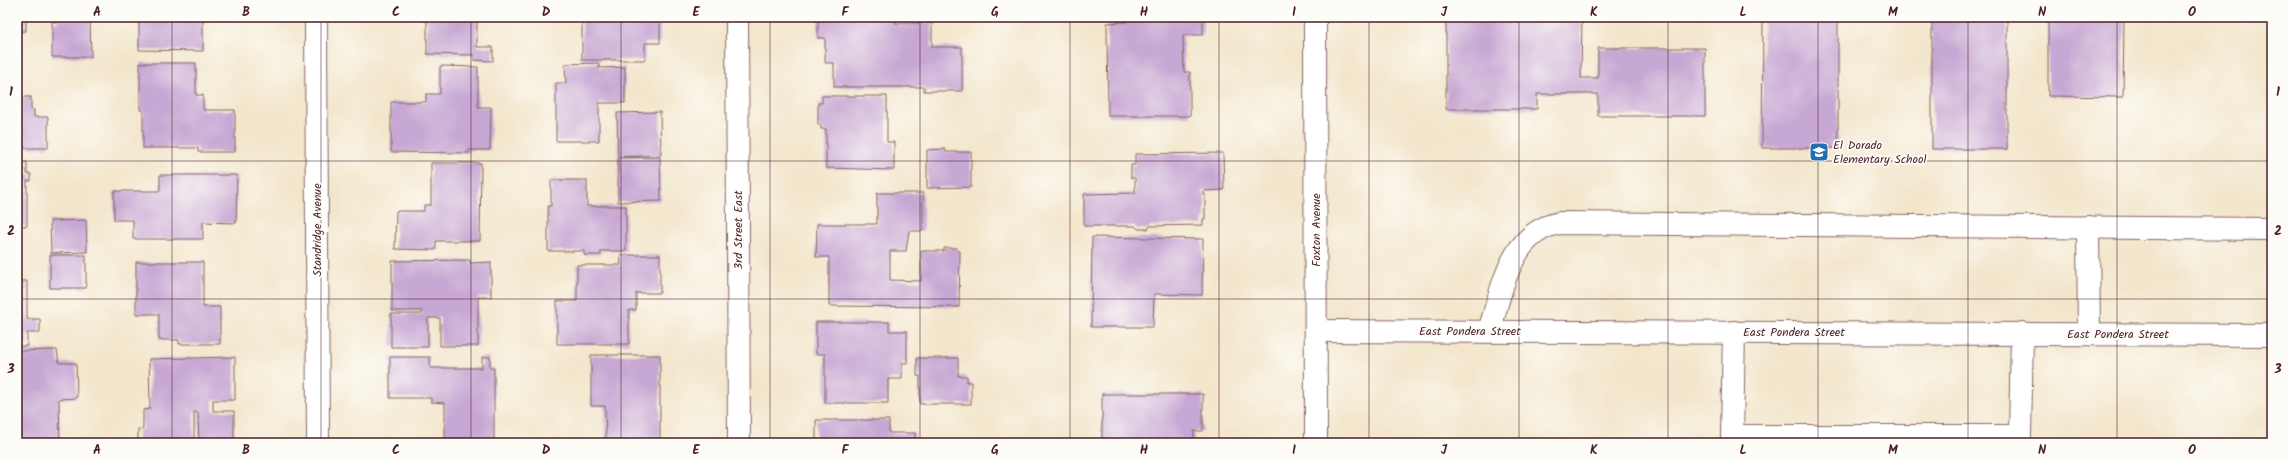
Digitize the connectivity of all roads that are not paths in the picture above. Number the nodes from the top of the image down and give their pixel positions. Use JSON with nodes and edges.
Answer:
{"nodes":[{"id":1,"x":316,"y":17,"type":"edge"},
{"id":2,"x":737,"y":17,"type":"edge"},
{"id":3,"x":1315,"y":17,"type":"edge"},
{"id":4,"x":2088,"y":228,"type":"junction"},
{"id":5,"x":2272,"y":229,"type":"edge"},
{"id":6,"x":1316,"y":331,"type":"junction"},
{"id":7,"x":1489,"y":332,"type":"junction"},
{"id":8,"x":1734,"y":332,"type":"junction"},
{"id":9,"x":2022,"y":333,"type":"junction"},
{"id":10,"x":2089,"y":334,"type":"junction"},
{"id":11,"x":2272,"y":334,"type":"edge"},
{"id":12,"x":318,"y":443,"type":"edge"},
{"id":13,"x":739,"y":443,"type":"edge"},
{"id":14,"x":1316,"y":443,"type":"edge"}],
"edges":[{"from":1,"to":12,"type":"street","name":"Standridge Avenue"},
{"from":2,"to":13,"type":"street","name":"3rd Street East"},
{"from":3,"to":6,"type":"street","name":"Foxton Avenue"},
{"from":4,"to":5,"type":"street"},
{"from":4,"to":7,"type":"street"},
{"from":4,"to":10,"type":"street"},
{"from":6,"to":7,"type":"street","name":"East Pondera Street"},
{"from":6,"to":14,"type":"street","name":"Foxton Avenue"},
{"from":7,"to":8,"type":"street","name":"East Pondera Street"},
{"from":8,"to":9,"type":"street","name":"East Pondera Street"},
{"from":8,"to":9,"type":"street"},
{"from":9,"to":10,"type":"street","name":"East Pondera Street"},
{"from":10,"to":11,"type":"street","name":"East Pondera Street"}]}
